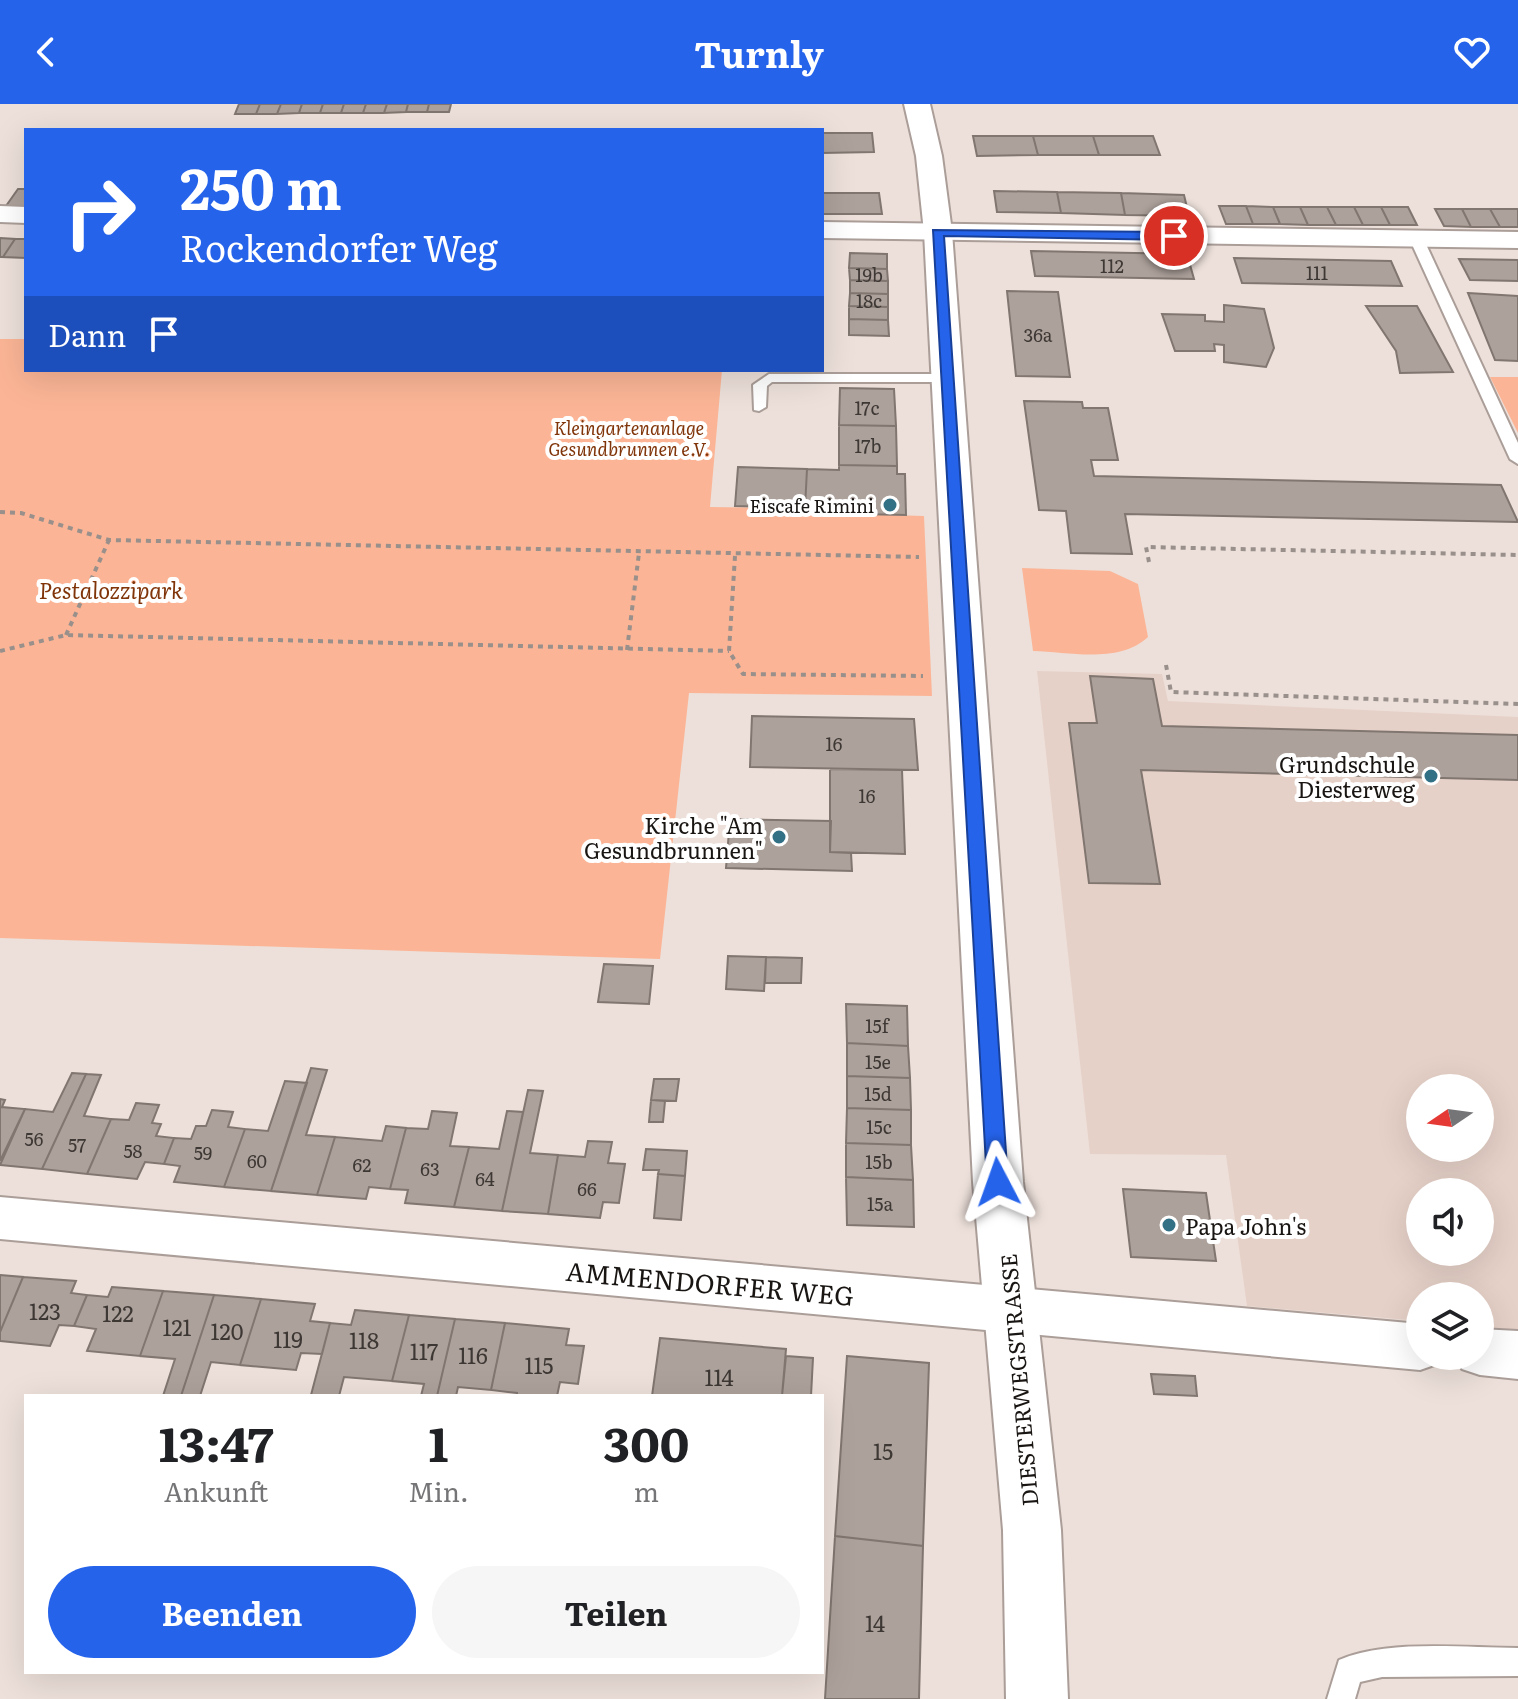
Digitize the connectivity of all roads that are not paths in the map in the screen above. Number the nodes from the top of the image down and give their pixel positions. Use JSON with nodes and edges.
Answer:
{"nodes":[{"id":1,"x":917,"y":104,"type":"edge"},
{"id":2,"x":0,"y":214,"type":"edge"},
{"id":3,"x":24,"y":215,"type":"edge"},
{"id":4,"x":824,"y":230,"type":"edge"},
{"id":5,"x":938,"y":232,"type":"junction"},
{"id":6,"x":1417,"y":240,"type":"junction"},
{"id":7,"x":1518,"y":240,"type":"edge"},
{"id":8,"x":946,"y":378,"type":"junction"},
{"id":9,"x":759,"y":407,"type":"dead end"},
{"id":10,"x":1518,"y":459,"type":"edge"},
{"id":11,"x":0,"y":1218,"type":"edge"},
{"id":12,"x":1012,"y":1309,"type":"junction"},
{"id":13,"x":1406,"y":1346,"type":"edge"},
{"id":14,"x":1494,"y":1353,"type":"edge"},
{"id":15,"x":1518,"y":1355,"type":"edge"},
{"id":16,"x":1518,"y":1662,"type":"edge"},
{"id":17,"x":1037,"y":1699,"type":"edge"},
{"id":18,"x":1341,"y":1699,"type":"edge"}],
"edges":[{"from":1,"to":5,"type":"street","name":"DIESTERWEGSTRASSE"},
{"from":2,"to":3,"type":"street"},
{"from":4,"to":5,"type":"street"},
{"from":5,"to":6,"type":"street"},
{"from":5,"to":8,"type":"street","name":"DIESTERWEGSTRASSE"},
{"from":6,"to":7,"type":"street"},
{"from":6,"to":10,"type":"lane"},
{"from":8,"to":9,"type":"lane"},
{"from":8,"to":12,"type":"street","name":"DIESTERWEGSTRASSE"},
{"from":11,"to":12,"type":"street","name":"AMMENDORFER WEG"},
{"from":12,"to":13,"type":"street","name":"AMMENDORFER WEG"},
{"from":12,"to":17,"type":"street","name":"DIESTERWEGSTRASSE"},
{"from":14,"to":15,"type":"street"},
{"from":16,"to":18,"type":"lane"}]}
